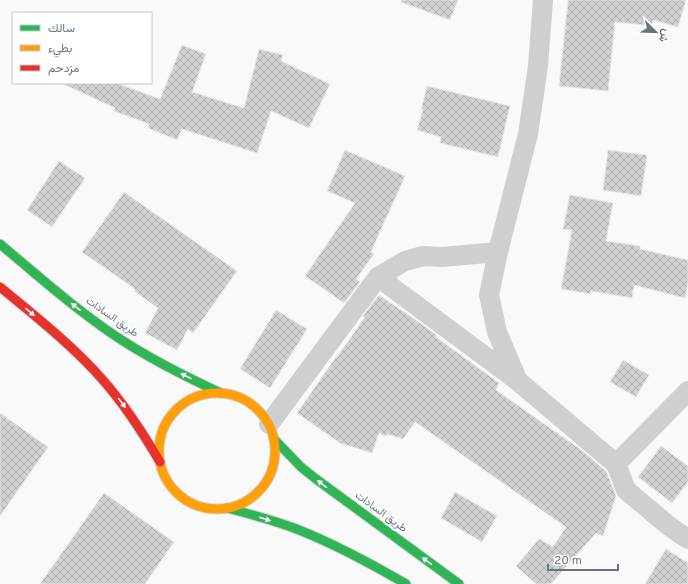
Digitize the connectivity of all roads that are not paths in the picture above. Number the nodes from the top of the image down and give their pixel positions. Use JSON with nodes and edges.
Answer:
{"nodes":[{"id":1,"x":543,"y":0,"type":"edge"},
{"id":2,"x":0,"y":244,"type":"edge"},
{"id":3,"x":498,"y":252,"type":"junction"},
{"id":4,"x":378,"y":277,"type":"junction"},
{"id":5,"x":0,"y":287,"type":"edge"},
{"id":6,"x":518,"y":381,"type":"junction"},
{"id":7,"x":688,"y":391,"type":"edge"},
{"id":8,"x":221,"y":393,"type":"junction"},
{"id":9,"x":272,"y":432,"type":"junction"},
{"id":10,"x":160,"y":462,"type":"junction"},
{"id":11,"x":616,"y":464,"type":"junction"},
{"id":12,"x":228,"y":508,"type":"junction"},
{"id":13,"x":688,"y":539,"type":"edge"},
{"id":14,"x":406,"y":584,"type":"edge"},
{"id":15,"x":459,"y":584,"type":"edge"}],
"edges":[{"from":1,"to":3,"type":"street"},
{"from":8,"to":2,"type":"main road","name":"طريق السادات","one_way":true},
{"from":3,"to":4,"type":"street"},
{"from":3,"to":6,"type":"street"},
{"from":4,"to":6,"type":"street"},
{"from":4,"to":9,"type":"street"},
{"from":5,"to":10,"type":"main road","one_way":true},
{"from":6,"to":11,"type":"street"},
{"from":7,"to":11,"type":"street"},
{"from":8,"to":9,"type":"main road"},
{"from":8,"to":10,"type":"main road"},
{"from":9,"to":12,"type":"main road"},
{"from":15,"to":9,"type":"main road","name":"طريق السادات","one_way":true},
{"from":10,"to":12,"type":"main road"},
{"from":11,"to":13,"type":"street"},
{"from":12,"to":14,"type":"main road","one_way":true}]}
